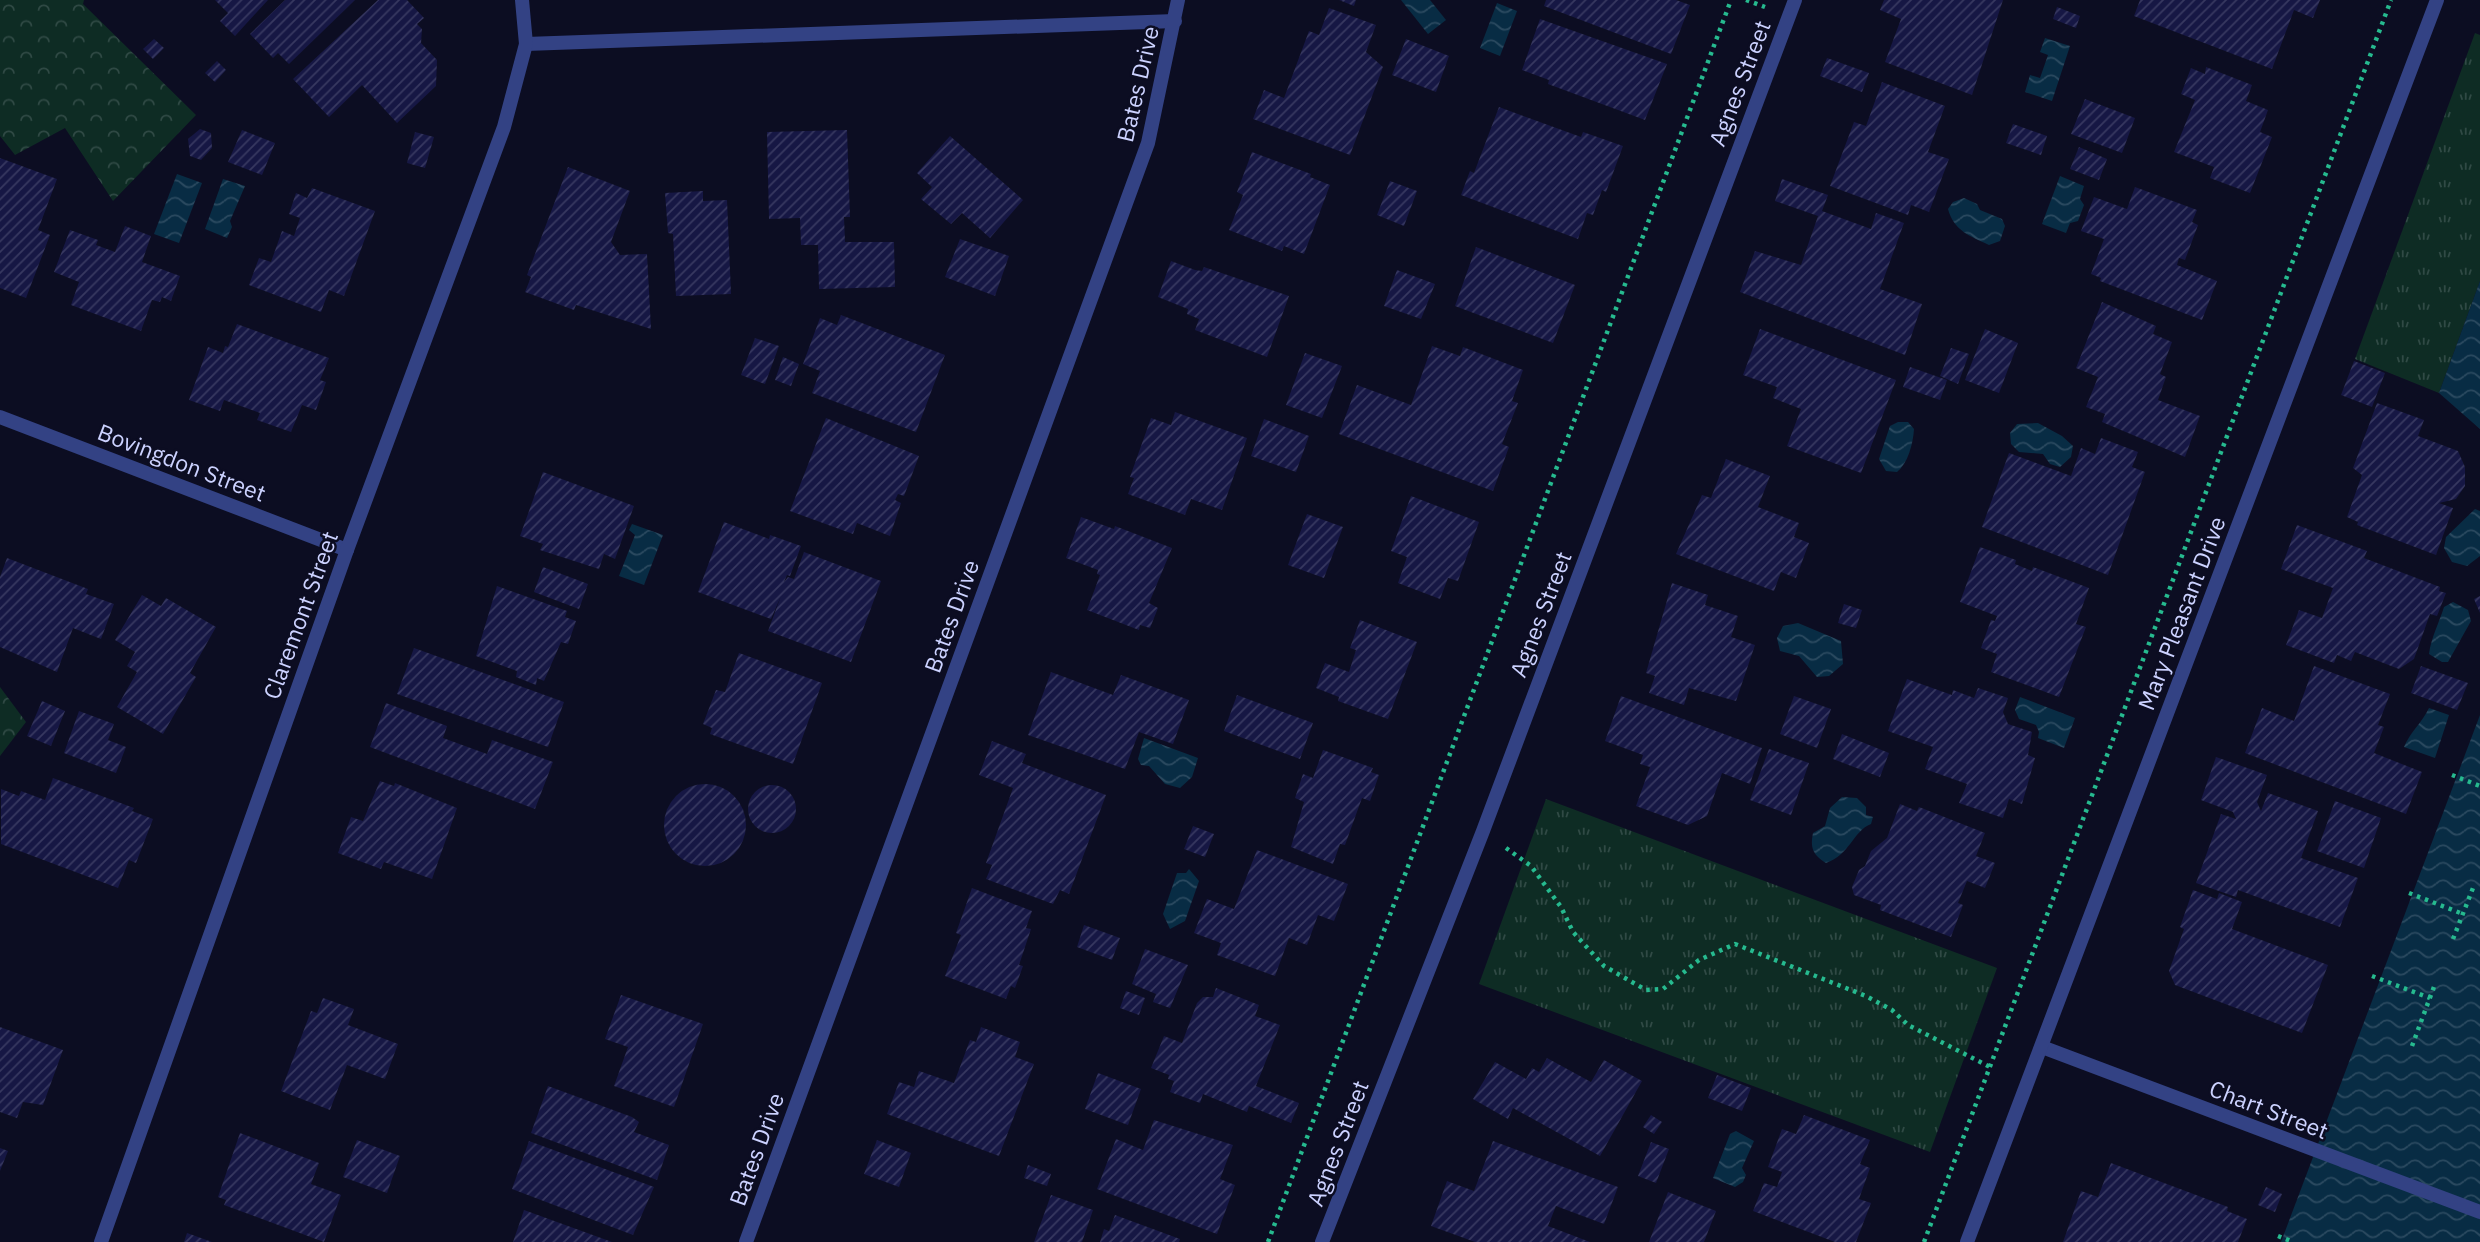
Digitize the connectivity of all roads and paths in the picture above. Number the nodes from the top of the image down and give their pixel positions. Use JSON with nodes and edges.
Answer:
{"nodes":[{"id":1,"x":522,"y":0,"type":"edge"},
{"id":2,"x":1178,"y":0,"type":"edge"},
{"id":3,"x":1731,"y":0,"type":"edge"},
{"id":4,"x":1795,"y":0,"type":"edge"},
{"id":5,"x":2391,"y":0,"type":"edge"},
{"id":6,"x":2437,"y":0,"type":"edge"},
{"id":7,"x":1175,"y":21,"type":"junction"},
{"id":8,"x":526,"y":44,"type":"junction"},
{"id":9,"x":0,"y":417,"type":"edge"},
{"id":10,"x":347,"y":550,"type":"junction"},
{"id":11,"x":2452,"y":775,"type":"dead end"},
{"id":12,"x":2480,"y":786,"type":"edge"},
{"id":13,"x":1483,"y":831,"type":"junction"},
{"id":14,"x":2473,"y":888,"type":"dead end"},
{"id":15,"x":2409,"y":893,"type":"dead end"},
{"id":16,"x":2463,"y":914,"type":"junction"},
{"id":17,"x":2454,"y":939,"type":"dead end"},
{"id":18,"x":2372,"y":976,"type":"dead end"},
{"id":19,"x":2435,"y":984,"type":"dead end"},
{"id":20,"x":2431,"y":998,"type":"junction"},
{"id":21,"x":2412,"y":1046,"type":"dead end"},
{"id":22,"x":2042,"y":1047,"type":"junction"},
{"id":23,"x":1990,"y":1067,"type":"junction"},
{"id":24,"x":2480,"y":1212,"type":"edge"},
{"id":25,"x":2278,"y":1237,"type":"dead end"},
{"id":26,"x":102,"y":1242,"type":"edge"},
{"id":27,"x":746,"y":1242,"type":"edge"},
{"id":28,"x":1268,"y":1242,"type":"edge"},
{"id":29,"x":1322,"y":1242,"type":"edge"},
{"id":30,"x":1924,"y":1242,"type":"edge"},
{"id":31,"x":1967,"y":1242,"type":"edge"},
{"id":32,"x":2293,"y":1242,"type":"edge"}],
"edges":[{"from":1,"to":8,"type":"street","name":"Claremont Street"},
{"from":2,"to":7,"type":"street","name":"Bates Drive"},
{"from":3,"to":28,"type":"path"},
{"from":4,"to":13,"type":"street","name":"Agnes Street"},
{"from":5,"to":23,"type":"path"},
{"from":6,"to":22,"type":"street","name":"Mary Pleasant Drive"},
{"from":7,"to":8,"type":"street"},
{"from":7,"to":27,"type":"street","name":"Bates Drive"},
{"from":8,"to":10,"type":"street","name":"Claremont Street"},
{"from":9,"to":10,"type":"street","name":"Bovingdon Street"},
{"from":10,"to":26,"type":"street","name":"Claremont Street"},
{"from":11,"to":12,"type":"path"},
{"from":13,"to":23,"type":"path"},
{"from":13,"to":29,"type":"street","name":"Agnes Street"},
{"from":14,"to":16,"type":"path"},
{"from":15,"to":16,"type":"path"},
{"from":16,"to":17,"type":"path"},
{"from":18,"to":20,"type":"path"},
{"from":19,"to":20,"type":"path"},
{"from":20,"to":21,"type":"path"},
{"from":22,"to":24,"type":"street","name":"Chart Street"},
{"from":22,"to":31,"type":"street","name":"Mary Pleasant Drive"},
{"from":23,"to":30,"type":"path"},
{"from":25,"to":32,"type":"path"}]}
